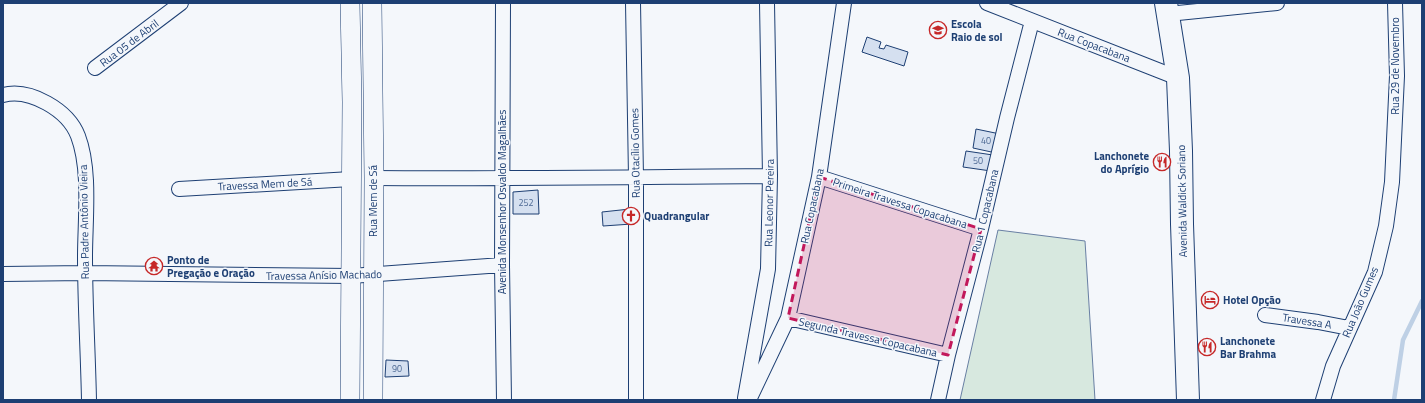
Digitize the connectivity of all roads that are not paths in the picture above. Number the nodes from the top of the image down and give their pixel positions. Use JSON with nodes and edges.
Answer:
{"nodes":[{"id":1,"x":181,"y":3,"type":"edge"},
{"id":2,"x":350,"y":3,"type":"edge"},
{"id":3,"x":372,"y":3,"type":"edge"},
{"id":4,"x":503,"y":3,"type":"edge"},
{"id":5,"x":633,"y":3,"type":"edge"},
{"id":6,"x":766,"y":3,"type":"edge"},
{"id":7,"x":844,"y":3,"type":"edge"},
{"id":8,"x":987,"y":3,"type":"edge"},
{"id":9,"x":1276,"y":3,"type":"edge"},
{"id":10,"x":1395,"y":3,"type":"edge"},
{"id":11,"x":1167,"y":8,"type":"edge"},
{"id":12,"x":1032,"y":21,"type":"junction"},
{"id":13,"x":95,"y":68,"type":"dead end"},
{"id":14,"x":1178,"y":78,"type":"junction"},
{"id":15,"x":3,"y":95,"type":"edge"},
{"id":16,"x":1395,"y":130,"type":"joint"},
{"id":17,"x":636,"y":176,"type":"junction"},
{"id":18,"x":770,"y":176,"type":"junction"},
{"id":19,"x":819,"y":177,"type":"junction"},
{"id":20,"x":374,"y":178,"type":"junction"},
{"id":21,"x":352,"y":179,"type":"junction"},
{"id":22,"x":502,"y":179,"type":"junction"},
{"id":23,"x":179,"y":189,"type":"dead end"},
{"id":24,"x":982,"y":228,"type":"junction"},
{"id":25,"x":502,"y":265,"type":"junction"},
{"id":26,"x":85,"y":273,"type":"junction"},
{"id":27,"x":3,"y":274,"type":"edge"},
{"id":28,"x":373,"y":275,"type":"junction"},
{"id":29,"x":351,"y":276,"type":"junction"},
{"id":30,"x":1265,"y":315,"type":"dead end"},
{"id":31,"x":788,"y":318,"type":"junction"},
{"id":32,"x":1349,"y":328,"type":"junction"},
{"id":33,"x":948,"y":355,"type":"junction"},
{"id":34,"x":89,"y":400,"type":"edge"},
{"id":35,"x":350,"y":400,"type":"edge"},
{"id":36,"x":373,"y":400,"type":"edge"},
{"id":37,"x":504,"y":400,"type":"edge"},
{"id":38,"x":636,"y":400,"type":"edge"},
{"id":39,"x":744,"y":400,"type":"edge"},
{"id":40,"x":749,"y":400,"type":"edge"},
{"id":41,"x":938,"y":400,"type":"edge"},
{"id":42,"x":1188,"y":400,"type":"edge"},
{"id":43,"x":1323,"y":400,"type":"edge"}],
"edges":[{"from":1,"to":13,"type":"street","name":"Rua 05 de Abril"},
{"from":2,"to":21,"type":"street","name":"Rua Mem de Sá"},
{"from":3,"to":20,"type":"street","name":"Rua Mem de Sá"},
{"from":4,"to":22,"type":"street","name":"Avenida Monsenhor Osvaldo Magalhães"},
{"from":5,"to":17,"type":"street","name":"Rua Otacílio Gomes"},
{"from":6,"to":18,"type":"street","name":"Rua Leonor Pereira"},
{"from":7,"to":19,"type":"street","name":"Rua Copacabana"},
{"from":8,"to":12,"type":"street","name":"Rua Copacabana"},
{"from":9,"to":11,"type":"street"},
{"from":10,"to":16,"type":"street","name":"Rua 29 de Novembro"},
{"from":11,"to":14,"type":"main road","name":"Avenida Waldick Soriano"},
{"from":12,"to":14,"type":"street","name":"Rua Copacabana"},
{"from":12,"to":24,"type":"street","name":"Rua 1 Copacabana"},
{"from":14,"to":42,"type":"main road","name":"Avenida Waldick Soriano"},
{"from":15,"to":26,"type":"street","name":"Rua Padre Antônio Vieira"},
{"from":16,"to":32,"type":"street","name":"Rua João Gumes"},
{"from":17,"to":18,"type":"street"},
{"from":17,"to":22,"type":"street"},
{"from":17,"to":38,"type":"street","name":"Rua Otacílio Gomes"},
{"from":18,"to":39,"type":"street","name":"Rua Leonor Pereira"},
{"from":19,"to":24,"type":"street","name":"Primeira Travessa Copacabana"},
{"from":19,"to":31,"type":"street","name":"Rua Copacabana"},
{"from":20,"to":22,"type":"street"},
{"from":20,"to":28,"type":"street","name":"Rua Mem de Sá"},
{"from":21,"to":23,"type":"street","name":"Travessa Mem de Sá"},
{"from":21,"to":29,"type":"street","name":"Rua Mem de Sá"},
{"from":22,"to":25,"type":"street","name":"Avenida Monsenhor Osvaldo Magalhães"},
{"from":24,"to":33,"type":"street","name":"Rua 1 Copacabana"},
{"from":25,"to":28,"type":"street","name":"Travessa Anísio Machado"},
{"from":25,"to":37,"type":"street","name":"Avenida Monsenhor Osvaldo Magalhães"},
{"from":26,"to":27,"type":"street","name":"Travessa Anísio Machado"},
{"from":26,"to":29,"type":"street","name":"Travessa Anísio Machado"},
{"from":26,"to":34,"type":"street","name":"Rua Padre Antônio Vieira"},
{"from":28,"to":29,"type":"street","name":"Travessa Anísio Machado"},
{"from":28,"to":36,"type":"street","name":"Rua Mem de Sá"},
{"from":29,"to":35,"type":"street","name":"Rua Mem de Sá"},
{"from":30,"to":32,"type":"street","name":"Travessa A"},
{"from":31,"to":33,"type":"street","name":"Segunda Travessa Copacabana"},
{"from":31,"to":40,"type":"street","name":"Rua Copacabana"},
{"from":32,"to":43,"type":"street","name":"Rua João Gumes"},
{"from":33,"to":41,"type":"street","name":"Rua 1 Copacabana"}]}
